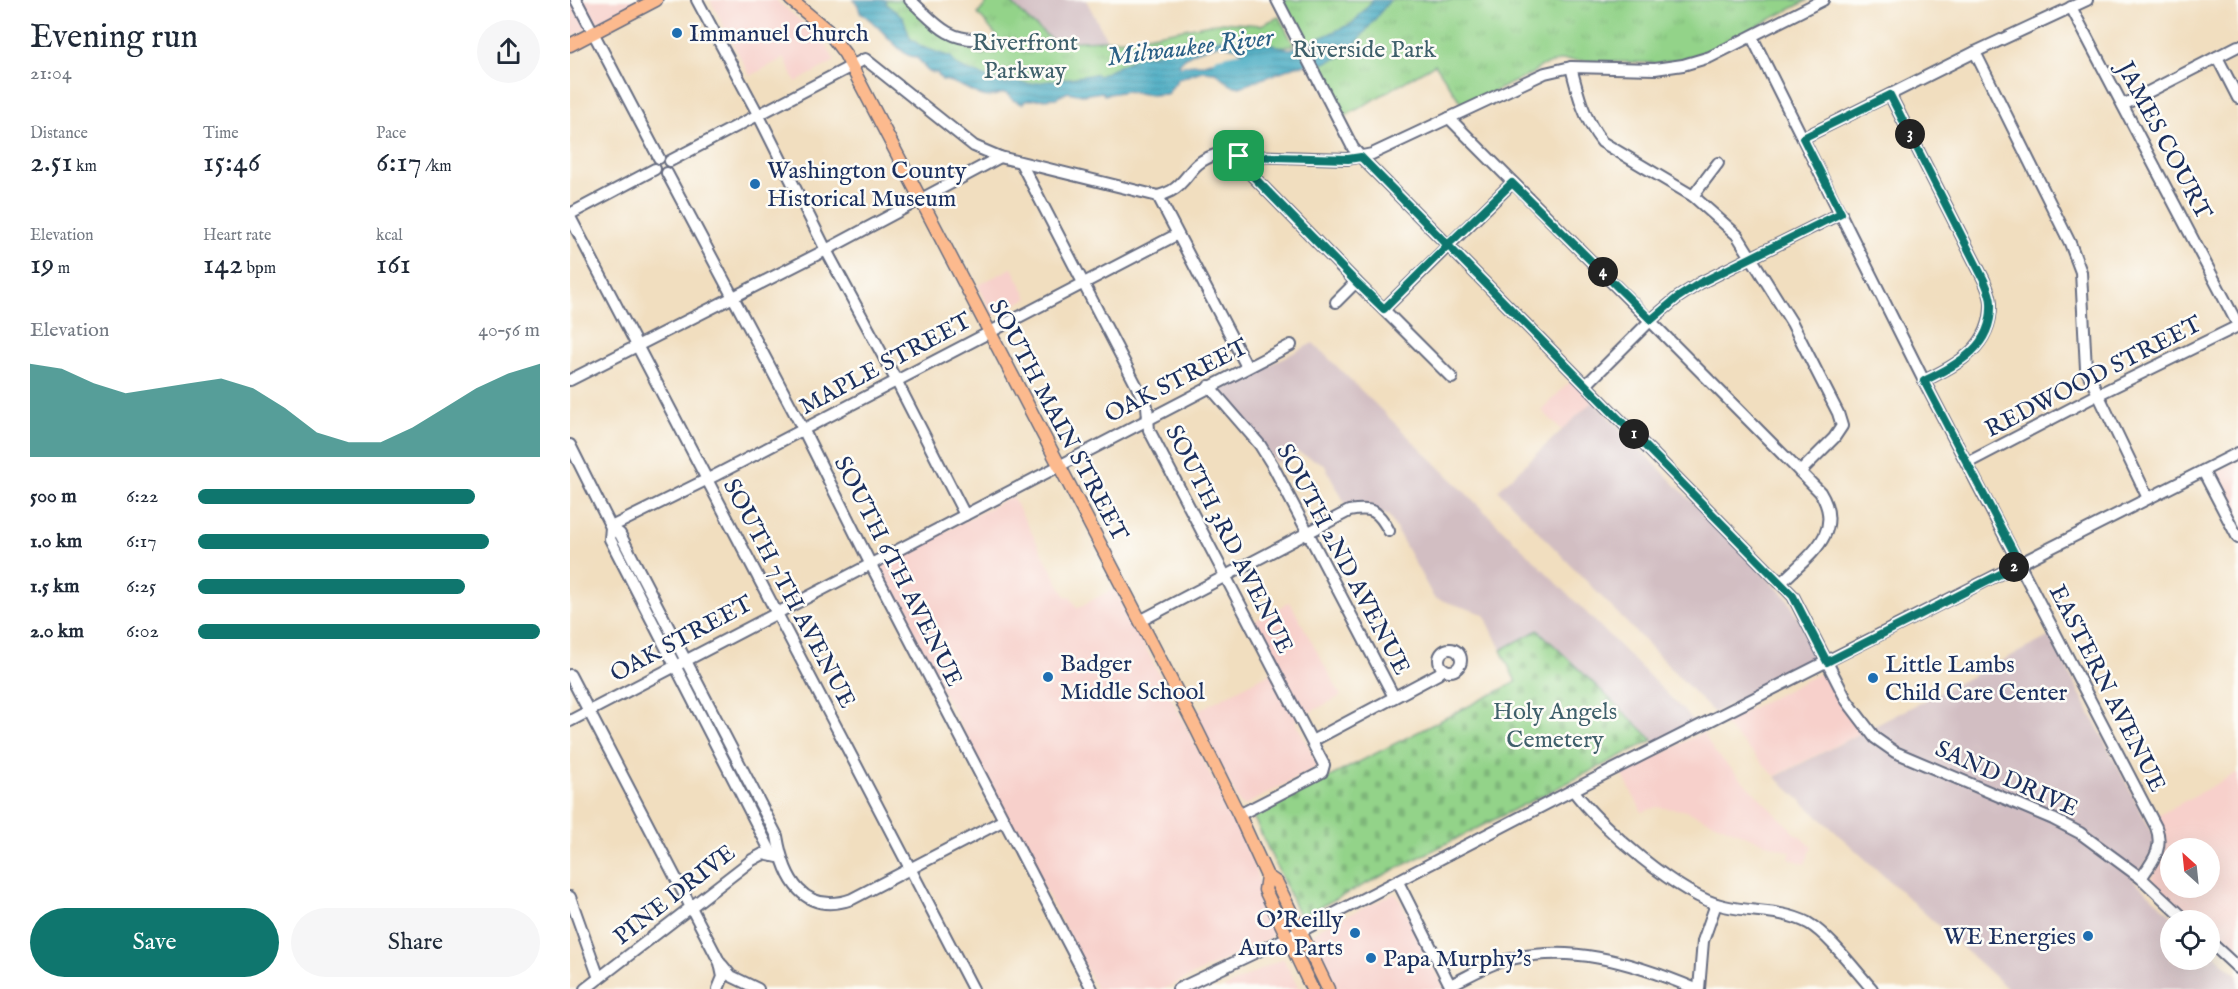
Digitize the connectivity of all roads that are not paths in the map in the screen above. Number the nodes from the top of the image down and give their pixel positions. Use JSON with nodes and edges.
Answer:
{"nodes":[{"id":1,"x":576,"y":0,"type":"edge"},
{"id":2,"x":656,"y":0,"type":"edge"},
{"id":3,"x":697,"y":0,"type":"edge"},
{"id":4,"x":790,"y":0,"type":"edge"},
{"id":5,"x":910,"y":0,"type":"edge"},
{"id":6,"x":1277,"y":0,"type":"edge"},
{"id":7,"x":1823,"y":0,"type":"edge"},
{"id":8,"x":2087,"y":0,"type":"edge"},
{"id":9,"x":2071,"y":7,"type":"junction"},
{"id":10,"x":594,"y":33,"type":"junction"},
{"id":11,"x":1752,"y":37,"type":"junction"},
{"id":12,"x":980,"y":39,"type":"dead end"},
{"id":13,"x":570,"y":45,"type":"edge"},
{"id":14,"x":2238,"y":46,"type":"edge"},
{"id":15,"x":1975,"y":52,"type":"junction"},
{"id":16,"x":2217,"y":57,"type":"junction"},
{"id":17,"x":851,"y":66,"type":"junction"},
{"id":18,"x":1570,"y":67,"type":"junction"},
{"id":19,"x":1890,"y":95,"type":"junction"},
{"id":20,"x":2238,"y":98,"type":"edge"},
{"id":21,"x":2123,"y":105,"type":"junction"},
{"id":22,"x":759,"y":116,"type":"junction"},
{"id":23,"x":1449,"y":118,"type":"junction"},
{"id":24,"x":1803,"y":138,"type":"junction"},
{"id":25,"x":1239,"y":156,"type":"junction"},
{"id":26,"x":1000,"y":157,"type":"junction"},
{"id":27,"x":1361,"y":157,"type":"junction"},
{"id":28,"x":659,"y":158,"type":"junction"},
{"id":29,"x":670,"y":162,"type":"junction"},
{"id":30,"x":1021,"y":162,"type":"junction"},
{"id":31,"x":1718,"y":163,"type":"dead end"},
{"id":32,"x":655,"y":169,"type":"junction"},
{"id":33,"x":667,"y":173,"type":"junction"},
{"id":34,"x":1512,"y":183,"type":"junction"},
{"id":35,"x":1158,"y":196,"type":"junction"},
{"id":36,"x":1693,"y":196,"type":"junction"},
{"id":37,"x":920,"y":199,"type":"junction"},
{"id":38,"x":1841,"y":213,"type":"junction"},
{"id":39,"x":570,"y":215,"type":"edge"},
{"id":40,"x":1176,"y":235,"type":"junction"},
{"id":41,"x":1447,"y":245,"type":"junction"},
{"id":42,"x":826,"y":250,"type":"junction"},
{"id":43,"x":1750,"y":258,"type":"junction"},
{"id":44,"x":1083,"y":282,"type":"junction"},
{"id":45,"x":1356,"y":282,"type":"junction"},
{"id":46,"x":733,"y":298,"type":"junction"},
{"id":47,"x":1336,"y":302,"type":"dead end"},
{"id":48,"x":1384,"y":309,"type":"junction"},
{"id":49,"x":1651,"y":320,"type":"junction"},
{"id":50,"x":2238,"y":325,"type":"edge"},
{"id":51,"x":989,"y":332,"type":"junction"},
{"id":52,"x":1291,"y":345,"type":"dead end"},
{"id":53,"x":639,"y":346,"type":"junction"},
{"id":54,"x":1247,"y":367,"type":"junction"},
{"id":55,"x":1452,"y":378,"type":"dead end"},
{"id":56,"x":570,"y":380,"type":"edge"},
{"id":57,"x":897,"y":380,"type":"junction"},
{"id":58,"x":1924,"y":381,"type":"junction"},
{"id":59,"x":1209,"y":386,"type":"junction"},
{"id":60,"x":1586,"y":386,"type":"junction"},
{"id":61,"x":2097,"y":395,"type":"junction"},
{"id":62,"x":1149,"y":418,"type":"junction"},
{"id":63,"x":803,"y":429,"type":"junction"},
{"id":64,"x":570,"y":445,"type":"edge"},
{"id":65,"x":2238,"y":453,"type":"edge"},
{"id":66,"x":1968,"y":463,"type":"junction"},
{"id":67,"x":1060,"y":466,"type":"junction"},
{"id":68,"x":2203,"y":471,"type":"junction"},
{"id":69,"x":1800,"y":472,"type":"junction"},
{"id":70,"x":707,"y":479,"type":"junction"},
{"id":71,"x":2148,"y":498,"type":"junction"},
{"id":72,"x":965,"y":515,"type":"junction"},
{"id":73,"x":611,"y":527,"type":"junction"},
{"id":74,"x":1389,"y":531,"type":"dead end"},
{"id":75,"x":1308,"y":532,"type":"junction"},
{"id":76,"x":2238,"y":538,"type":"edge"},
{"id":77,"x":870,"y":563,"type":"junction"},
{"id":78,"x":2020,"y":564,"type":"junction"},
{"id":79,"x":1226,"y":576,"type":"junction"},
{"id":80,"x":1781,"y":583,"type":"junction"},
{"id":81,"x":777,"y":612,"type":"junction"},
{"id":82,"x":1140,"y":621,"type":"junction"},
{"id":83,"x":685,"y":660,"type":"junction"},
{"id":84,"x":1827,"y":662,"type":"junction"},
{"id":85,"x":674,"y":665,"type":"junction"},
{"id":86,"x":1444,"y":669,"type":"dead end"},
{"id":87,"x":570,"y":675,"type":"edge"},
{"id":88,"x":1394,"y":697,"type":"junction"},
{"id":89,"x":588,"y":711,"type":"junction"},
{"id":90,"x":570,"y":721,"type":"edge"},
{"id":91,"x":1312,"y":741,"type":"junction"},
{"id":92,"x":1573,"y":790,"type":"junction"},
{"id":93,"x":1239,"y":815,"type":"junction"},
{"id":94,"x":1004,"y":820,"type":"junction"},
{"id":95,"x":777,"y":857,"type":"junction"},
{"id":96,"x":910,"y":869,"type":"junction"},
{"id":97,"x":1267,"y":876,"type":"junction"},
{"id":98,"x":2141,"y":878,"type":"junction"},
{"id":99,"x":1398,"y":882,"type":"junction"},
{"id":100,"x":570,"y":897,"type":"edge"},
{"id":101,"x":1716,"y":904,"type":"junction"},
{"id":102,"x":691,"y":907,"type":"junction"},
{"id":103,"x":2175,"y":910,"type":"edge"},
{"id":104,"x":1301,"y":931,"type":"junction"},
{"id":105,"x":1287,"y":938,"type":"junction"},
{"id":106,"x":2220,"y":951,"type":"edge"},
{"id":107,"x":720,"y":963,"type":"junction"},
{"id":108,"x":2238,"y":968,"type":"edge"},
{"id":109,"x":599,"y":978,"type":"junction"},
{"id":110,"x":1196,"y":985,"type":"edge"},
{"id":111,"x":1451,"y":987,"type":"edge"},
{"id":112,"x":585,"y":989,"type":"edge"},
{"id":113,"x":718,"y":989,"type":"edge"},
{"id":114,"x":758,"y":989,"type":"edge"},
{"id":115,"x":973,"y":989,"type":"edge"},
{"id":116,"x":1092,"y":989,"type":"edge"},
{"id":117,"x":1178,"y":989,"type":"edge"},
{"id":118,"x":1312,"y":989,"type":"edge"},
{"id":119,"x":1328,"y":989,"type":"edge"},
{"id":120,"x":1698,"y":989,"type":"edge"},
{"id":121,"x":1872,"y":989,"type":"edge"}],
"edges":[{"from":1,"to":10,"type":"street"},
{"from":2,"to":10,"type":"main road"},
{"from":3,"to":22,"type":"street"},
{"from":4,"to":17,"type":"main road","name":"SOUTH MAIN STREET"},
{"from":5,"to":12,"type":"street"},
{"from":6,"to":27,"type":"street","name":"SAND DRIVE"},
{"from":7,"to":11,"type":"street"},
{"from":8,"to":9,"type":"street"},
{"from":9,"to":15,"type":"street"},
{"from":9,"to":21,"type":"street","name":"JAMES COURT"},
{"from":10,"to":13,"type":"main road"},
{"from":10,"to":28,"type":"street"},
{"from":11,"to":18,"type":"street"},
{"from":11,"to":24,"type":"street","name":"EASTERN AVENUE"},
{"from":14,"to":16,"type":"street"},
{"from":15,"to":19,"type":"street"},
{"from":15,"to":61,"type":"street"},
{"from":16,"to":20,"type":"street"},
{"from":16,"to":21,"type":"street"},
{"from":17,"to":22,"type":"street"},
{"from":17,"to":26,"type":"street"},
{"from":17,"to":37,"type":"main road","name":"SOUTH MAIN STREET"},
{"from":18,"to":23,"type":"street"},
{"from":18,"to":36,"type":"street"},
{"from":19,"to":24,"type":"street"},
{"from":19,"to":58,"type":"street"},
{"from":21,"to":50,"type":"street","name":"JAMES COURT"},
{"from":22,"to":29,"type":"street"},
{"from":22,"to":42,"type":"street"},
{"from":23,"to":27,"type":"street"},
{"from":23,"to":34,"type":"street"},
{"from":24,"to":38,"type":"street","name":"EASTERN AVENUE"},
{"from":25,"to":27,"type":"street"},
{"from":25,"to":35,"type":"street"},
{"from":25,"to":45,"type":"street"},
{"from":26,"to":30,"type":"street"},
{"from":26,"to":37,"type":"street"},
{"from":27,"to":41,"type":"street","name":"SAND DRIVE"},
{"from":28,"to":29,"type":"street"},
{"from":28,"to":32,"type":"street"},
{"from":29,"to":33,"type":"street"},
{"from":30,"to":35,"type":"street"},
{"from":30,"to":44,"type":"street","name":"SOUTH 3RD AVENUE"},
{"from":31,"to":36,"type":"street"},
{"from":32,"to":33,"type":"street"},
{"from":32,"to":39,"type":"street"},
{"from":33,"to":46,"type":"street","name":"SOUTH 6TH AVENUE"},
{"from":34,"to":41,"type":"street"},
{"from":34,"to":49,"type":"street"},
{"from":35,"to":40,"type":"street"},
{"from":36,"to":43,"type":"street"},
{"from":37,"to":42,"type":"street"},
{"from":37,"to":51,"type":"main road","name":"SOUTH MAIN STREET"},
{"from":38,"to":43,"type":"street"},
{"from":38,"to":58,"type":"street","name":"EASTERN AVENUE"},
{"from":39,"to":53,"type":"street","name":"SOUTH 7TH AVENUE"},
{"from":40,"to":44,"type":"street","name":"MAPLE STREET"},
{"from":40,"to":54,"type":"street"},
{"from":41,"to":48,"type":"street"},
{"from":41,"to":60,"type":"street","name":"SAND DRIVE"},
{"from":42,"to":46,"type":"street"},
{"from":42,"to":57,"type":"street"},
{"from":43,"to":49,"type":"street"},
{"from":43,"to":69,"type":"street"},
{"from":44,"to":51,"type":"street","name":"MAPLE STREET"},
{"from":44,"to":62,"type":"street","name":"SOUTH 3RD AVENUE"},
{"from":45,"to":47,"type":"street"},
{"from":45,"to":48,"type":"street"},
{"from":46,"to":53,"type":"street"},
{"from":46,"to":63,"type":"street","name":"SOUTH 6TH AVENUE"},
{"from":48,"to":55,"type":"street"},
{"from":49,"to":60,"type":"street"},
{"from":49,"to":69,"type":"street"},
{"from":50,"to":61,"type":"street","name":"REDWOOD STREET"},
{"from":51,"to":57,"type":"street","name":"MAPLE STREET"},
{"from":51,"to":67,"type":"main road","name":"SOUTH MAIN STREET"},
{"from":52,"to":54,"type":"street","name":"OAK STREET"},
{"from":53,"to":56,"type":"street"},
{"from":53,"to":70,"type":"street","name":"SOUTH 7TH AVENUE"},
{"from":54,"to":59,"type":"street","name":"OAK STREET"},
{"from":57,"to":63,"type":"street","name":"MAPLE STREET"},
{"from":57,"to":72,"type":"street"},
{"from":58,"to":66,"type":"street","name":"EASTERN AVENUE"},
{"from":59,"to":62,"type":"street","name":"OAK STREET"},
{"from":59,"to":75,"type":"street","name":"SOUTH 2ND AVENUE"},
{"from":60,"to":80,"type":"street","name":"SAND DRIVE"},
{"from":61,"to":66,"type":"street","name":"REDWOOD STREET"},
{"from":61,"to":71,"type":"street"},
{"from":62,"to":67,"type":"street","name":"OAK STREET"},
{"from":62,"to":79,"type":"street","name":"SOUTH 3RD AVENUE"},
{"from":63,"to":70,"type":"street","name":"MAPLE STREET"},
{"from":63,"to":77,"type":"street","name":"SOUTH 6TH AVENUE"},
{"from":64,"to":73,"type":"street"},
{"from":65,"to":68,"type":"street"},
{"from":66,"to":78,"type":"street","name":"EASTERN AVENUE"},
{"from":67,"to":72,"type":"street","name":"OAK STREET"},
{"from":67,"to":82,"type":"main road","name":"SOUTH MAIN STREET"},
{"from":68,"to":71,"type":"street"},
{"from":68,"to":76,"type":"street"},
{"from":69,"to":80,"type":"street"},
{"from":70,"to":73,"type":"street","name":"MAPLE STREET"},
{"from":70,"to":81,"type":"street","name":"SOUTH 7TH AVENUE"},
{"from":71,"to":78,"type":"street"},
{"from":72,"to":77,"type":"street","name":"OAK STREET"},
{"from":73,"to":83,"type":"street"},
{"from":73,"to":85,"type":"street"},
{"from":74,"to":75,"type":"street"},
{"from":75,"to":79,"type":"street"},
{"from":75,"to":88,"type":"street","name":"SOUTH 2ND AVENUE"},
{"from":77,"to":81,"type":"street","name":"OAK STREET"},
{"from":77,"to":94,"type":"street","name":"SOUTH 6TH AVENUE"},
{"from":78,"to":84,"type":"street"},
{"from":78,"to":98,"type":"street","name":"EASTERN AVENUE"},
{"from":79,"to":82,"type":"street"},
{"from":79,"to":91,"type":"street","name":"SOUTH 3RD AVENUE"},
{"from":80,"to":84,"type":"street","name":"SAND DRIVE"},
{"from":81,"to":83,"type":"street","name":"OAK STREET"},
{"from":81,"to":96,"type":"street","name":"SOUTH 7TH AVENUE"},
{"from":82,"to":93,"type":"main road","name":"SOUTH MAIN STREET"},
{"from":83,"to":85,"type":"street","name":"OAK STREET"},
{"from":83,"to":95,"type":"street"},
{"from":84,"to":92,"type":"street"},
{"from":84,"to":98,"type":"street","name":"SAND DRIVE"},
{"from":85,"to":89,"type":"street","name":"OAK STREET"},
{"from":85,"to":95,"type":"street"},
{"from":86,"to":88,"type":"street"},
{"from":87,"to":89,"type":"street"},
{"from":88,"to":91,"type":"street"},
{"from":89,"to":90,"type":"street","name":"OAK STREET"},
{"from":89,"to":102,"type":"street"},
{"from":91,"to":93,"type":"street","name":"SOUTH 3RD AVENUE"},
{"from":92,"to":99,"type":"street"},
{"from":92,"to":101,"type":"street"},
{"from":93,"to":97,"type":"main road","name":"SOUTH MAIN STREET"},
{"from":94,"to":96,"type":"street"},
{"from":94,"to":116,"type":"street","name":"SOUTH 6TH AVENUE"},
{"from":95,"to":96,"type":"street"},
{"from":95,"to":102,"type":"street","name":"PINE DRIVE"},
{"from":96,"to":115,"type":"street","name":"SOUTH 7TH AVENUE"},
{"from":97,"to":104,"type":"main road","name":"SOUTH MAIN STREET"},
{"from":97,"to":105,"type":"main road","name":"SOUTH MAIN STREET"},
{"from":98,"to":103,"type":"street","name":"SAND DRIVE"},
{"from":99,"to":104,"type":"street"},
{"from":99,"to":111,"type":"street"},
{"from":100,"to":109,"type":"street"},
{"from":101,"to":120,"type":"street"},
{"from":101,"to":121,"type":"street"},
{"from":102,"to":107,"type":"street"},
{"from":102,"to":109,"type":"street","name":"PINE DRIVE"},
{"from":104,"to":105,"type":"street"},
{"from":104,"to":119,"type":"main road","name":"SOUTH MAIN STREET"},
{"from":105,"to":110,"type":"street"},
{"from":105,"to":118,"type":"main road","name":"SOUTH MAIN STREET"},
{"from":106,"to":108,"type":"street"},
{"from":107,"to":113,"type":"street"},
{"from":107,"to":114,"type":"street"},
{"from":109,"to":112,"type":"street","name":"PINE DRIVE"},
{"from":110,"to":117,"type":"street"},
{"from":111,"to":120,"type":"street"}]}
